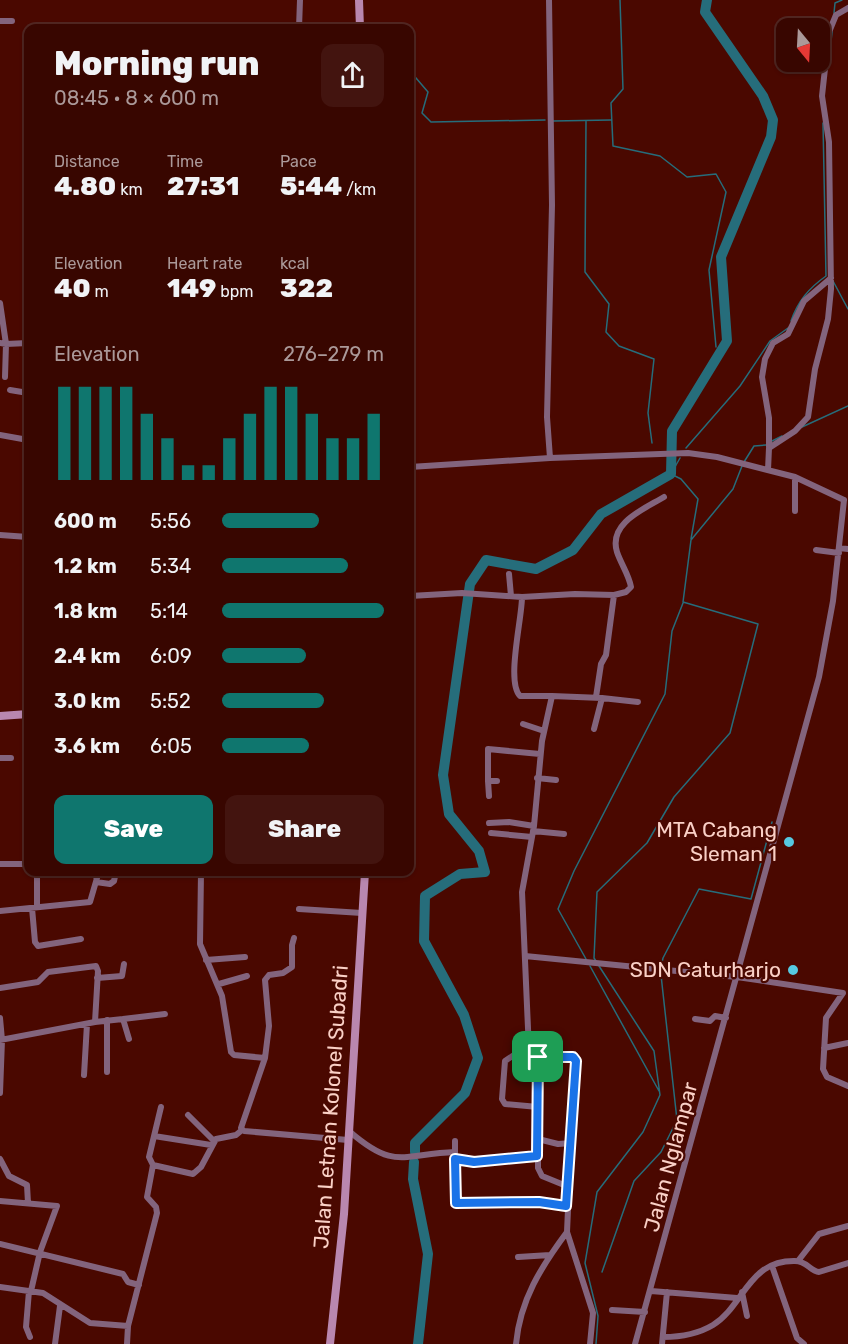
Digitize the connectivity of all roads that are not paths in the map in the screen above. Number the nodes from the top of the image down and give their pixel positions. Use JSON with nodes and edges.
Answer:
{"nodes":[{"id":1,"x":300,"y":0,"type":"edge"},
{"id":2,"x":359,"y":0,"type":"edge"},
{"id":3,"x":549,"y":0,"type":"edge"},
{"id":4,"x":848,"y":8,"type":"edge"},
{"id":5,"x":0,"y":21,"type":"edge"},
{"id":6,"x":12,"y":21,"type":"dead end"},
{"id":7,"x":299,"y":24,"type":"edge"},
{"id":8,"x":360,"y":24,"type":"edge"},
{"id":9,"x":831,"y":278,"type":"junction"},
{"id":10,"x":0,"y":303,"type":"edge"},
{"id":11,"x":3,"y":344,"type":"edge"},
{"id":12,"x":24,"y":344,"type":"edge"},
{"id":13,"x":5,"y":377,"type":"dead end"},
{"id":14,"x":10,"y":390,"type":"dead end"},
{"id":15,"x":24,"y":392,"type":"edge"},
{"id":16,"x":0,"y":435,"type":"edge"},
{"id":17,"x":24,"y":439,"type":"edge"},
{"id":18,"x":769,"y":448,"type":"junction"},
{"id":19,"x":550,"y":458,"type":"junction"},
{"id":20,"x":414,"y":467,"type":"edge"},
{"id":21,"x":768,"y":470,"type":"junction"},
{"id":22,"x":795,"y":477,"type":"junction"},
{"id":23,"x":664,"y":496,"type":"dead end"},
{"id":24,"x":846,"y":497,"type":"edge"},
{"id":25,"x":795,"y":511,"type":"dead end"},
{"id":26,"x":845,"y":513,"type":"edge"},
{"id":27,"x":0,"y":536,"type":"edge"},
{"id":28,"x":24,"y":537,"type":"edge"},
{"id":29,"x":848,"y":549,"type":"edge"},
{"id":30,"x":816,"y":550,"type":"dead end"},
{"id":31,"x":839,"y":550,"type":"junction"},
{"id":32,"x":509,"y":574,"type":"dead end"},
{"id":33,"x":614,"y":595,"type":"junction"},
{"id":34,"x":414,"y":596,"type":"edge"},
{"id":35,"x":511,"y":596,"type":"junction"},
{"id":36,"x":522,"y":597,"type":"junction"},
{"id":37,"x":552,"y":696,"type":"junction"},
{"id":38,"x":599,"y":697,"type":"junction"},
{"id":39,"x":638,"y":702,"type":"dead end"},
{"id":40,"x":24,"y":714,"type":"edge"},
{"id":41,"x":0,"y":716,"type":"edge"},
{"id":42,"x":523,"y":724,"type":"dead end"},
{"id":43,"x":594,"y":729,"type":"dead end"},
{"id":44,"x":544,"y":731,"type":"junction"},
{"id":45,"x":540,"y":753,"type":"junction"},
{"id":46,"x":0,"y":758,"type":"edge"},
{"id":47,"x":11,"y":758,"type":"dead end"},
{"id":48,"x":537,"y":778,"type":"junction"},
{"id":49,"x":556,"y":780,"type":"dead end"},
{"id":50,"x":488,"y":781,"type":"junction"},
{"id":51,"x":497,"y":782,"type":"dead end"},
{"id":52,"x":489,"y":796,"type":"dead end"},
{"id":53,"x":489,"y":823,"type":"dead end"},
{"id":54,"x":533,"y":831,"type":"junction"},
{"id":55,"x":491,"y":833,"type":"dead end"},
{"id":56,"x":564,"y":834,"type":"dead end"},
{"id":57,"x":0,"y":864,"type":"edge"},
{"id":58,"x":24,"y":864,"type":"edge"},
{"id":59,"x":37,"y":876,"type":"edge"},
{"id":60,"x":97,"y":876,"type":"edge"},
{"id":61,"x":115,"y":876,"type":"edge"},
{"id":62,"x":201,"y":876,"type":"edge"},
{"id":63,"x":365,"y":876,"type":"edge"},
{"id":64,"x":96,"y":882,"type":"junction"},
{"id":65,"x":35,"y":908,"type":"junction"},
{"id":66,"x":299,"y":909,"type":"dead end"},
{"id":67,"x":0,"y":911,"type":"edge"},
{"id":68,"x":362,"y":913,"type":"junction"},
{"id":69,"x":294,"y":938,"type":"dead end"},
{"id":70,"x":81,"y":939,"type":"dead end"},
{"id":71,"x":525,"y":956,"type":"junction"},
{"id":72,"x":245,"y":957,"type":"dead end"},
{"id":73,"x":206,"y":960,"type":"junction"},
{"id":74,"x":124,"y":964,"type":"dead end"},
{"id":75,"x":247,"y":976,"type":"dead end"},
{"id":76,"x":736,"y":977,"type":"junction"},
{"id":77,"x":98,"y":978,"type":"junction"},
{"id":78,"x":219,"y":984,"type":"junction"},
{"id":79,"x":0,"y":988,"type":"edge"},
{"id":80,"x":845,"y":992,"type":"edge"},
{"id":81,"x":165,"y":1014,"type":"dead end"},
{"id":82,"x":0,"y":1018,"type":"edge"},
{"id":83,"x":726,"y":1018,"type":"junction"},
{"id":84,"x":695,"y":1019,"type":"dead end"},
{"id":85,"x":107,"y":1020,"type":"junction"},
{"id":86,"x":124,"y":1020,"type":"junction"},
{"id":87,"x":156,"y":1020,"type":"dead end"},
{"id":88,"x":95,"y":1022,"type":"junction"},
{"id":89,"x":87,"y":1024,"type":"junction"},
{"id":90,"x":1,"y":1038,"type":"edge"},
{"id":91,"x":129,"y":1039,"type":"dead end"},
{"id":92,"x":848,"y":1043,"type":"edge"},
{"id":93,"x":824,"y":1048,"type":"junction"},
{"id":94,"x":529,"y":1051,"type":"junction"},
{"id":95,"x":538,"y":1057,"type":"junction"},
{"id":96,"x":265,"y":1058,"type":"junction"},
{"id":97,"x":107,"y":1072,"type":"dead end"},
{"id":98,"x":84,"y":1075,"type":"dead end"},
{"id":99,"x":848,"y":1086,"type":"edge"},
{"id":100,"x":0,"y":1093,"type":"edge"},
{"id":101,"x":161,"y":1107,"type":"dead end"},
{"id":102,"x":538,"y":1107,"type":"junction"},
{"id":103,"x":188,"y":1114,"type":"dead end"},
{"id":104,"x":242,"y":1130,"type":"junction"},
{"id":105,"x":154,"y":1136,"type":"junction"},
{"id":106,"x":349,"y":1136,"type":"junction"},
{"id":107,"x":538,"y":1139,"type":"junction"},
{"id":108,"x":455,"y":1141,"type":"dead end"},
{"id":109,"x":212,"y":1143,"type":"junction"},
{"id":110,"x":572,"y":1143,"type":"junction"},
{"id":111,"x":455,"y":1155,"type":"junction"},
{"id":112,"x":537,"y":1156,"type":"junction"},
{"id":113,"x":0,"y":1159,"type":"edge"},
{"id":114,"x":153,"y":1165,"type":"junction"},
{"id":115,"x":569,"y":1187,"type":"junction"},
{"id":116,"x":0,"y":1201,"type":"edge"},
{"id":117,"x":28,"y":1203,"type":"junction"},
{"id":118,"x":566,"y":1206,"type":"junction"},
{"id":119,"x":848,"y":1226,"type":"edge"},
{"id":120,"x":567,"y":1232,"type":"junction"},
{"id":121,"x":0,"y":1244,"type":"edge"},
{"id":122,"x":40,"y":1252,"type":"junction"},
{"id":123,"x":550,"y":1255,"type":"junction"},
{"id":124,"x":518,"y":1257,"type":"dead end"},
{"id":125,"x":798,"y":1261,"type":"junction"},
{"id":126,"x":848,"y":1263,"type":"edge"},
{"id":127,"x":772,"y":1266,"type":"junction"},
{"id":128,"x":139,"y":1285,"type":"junction"},
{"id":129,"x":0,"y":1287,"type":"edge"},
{"id":130,"x":30,"y":1291,"type":"junction"},
{"id":131,"x":651,"y":1291,"type":"junction"},
{"id":132,"x":667,"y":1292,"type":"junction"},
{"id":133,"x":739,"y":1295,"type":"junction"},
{"id":134,"x":60,"y":1306,"type":"junction"},
{"id":135,"x":612,"y":1310,"type":"dead end"},
{"id":136,"x":645,"y":1311,"type":"junction"},
{"id":137,"x":747,"y":1316,"type":"dead end"},
{"id":138,"x":128,"y":1326,"type":"junction"},
{"id":139,"x":30,"y":1337,"type":"dead end"},
{"id":140,"x":663,"y":1341,"type":"edge"},
{"id":141,"x":55,"y":1344,"type":"edge"},
{"id":142,"x":127,"y":1344,"type":"edge"},
{"id":143,"x":330,"y":1344,"type":"edge"},
{"id":144,"x":516,"y":1344,"type":"edge"},
{"id":145,"x":590,"y":1344,"type":"edge"},
{"id":146,"x":635,"y":1344,"type":"edge"},
{"id":147,"x":804,"y":1344,"type":"edge"}],
"edges":[{"from":1,"to":7,"type":"street"},
{"from":2,"to":8,"type":"main road"},
{"from":3,"to":19,"type":"street"},
{"from":4,"to":9,"type":"street"},
{"from":5,"to":6,"type":"street"},
{"from":9,"to":18,"type":"street"},
{"from":9,"to":18,"type":"street"},
{"from":10,"to":11,"type":"street"},
{"from":11,"to":12,"type":"street"},
{"from":11,"to":13,"type":"street"},
{"from":14,"to":15,"type":"street"},
{"from":16,"to":17,"type":"street"},
{"from":18,"to":21,"type":"street"},
{"from":19,"to":20,"type":"street"},
{"from":19,"to":21,"type":"street"},
{"from":21,"to":22,"type":"street"},
{"from":22,"to":24,"type":"street"},
{"from":22,"to":25,"type":"street"},
{"from":23,"to":33,"type":"street"},
{"from":24,"to":26,"type":"street","name":"Jalan Nglampar"},
{"from":26,"to":31,"type":"street","name":"Jalan Nglampar"},
{"from":27,"to":28,"type":"street"},
{"from":29,"to":31,"type":"street"},
{"from":30,"to":31,"type":"street"},
{"from":31,"to":76,"type":"street","name":"Jalan Nglampar"},
{"from":32,"to":35,"type":"street"},
{"from":33,"to":36,"type":"street"},
{"from":33,"to":38,"type":"street"},
{"from":34,"to":35,"type":"street"},
{"from":35,"to":36,"type":"street"},
{"from":36,"to":37,"type":"street"},
{"from":37,"to":38,"type":"street"},
{"from":37,"to":44,"type":"street"},
{"from":38,"to":39,"type":"street"},
{"from":38,"to":43,"type":"street"},
{"from":40,"to":41,"type":"main road"},
{"from":42,"to":44,"type":"street"},
{"from":44,"to":45,"type":"street"},
{"from":45,"to":48,"type":"street"},
{"from":45,"to":50,"type":"street"},
{"from":46,"to":47,"type":"street"},
{"from":48,"to":49,"type":"street"},
{"from":48,"to":54,"type":"street"},
{"from":50,"to":51,"type":"street"},
{"from":50,"to":52,"type":"street"},
{"from":53,"to":54,"type":"street"},
{"from":54,"to":55,"type":"street"},
{"from":54,"to":56,"type":"street"},
{"from":54,"to":71,"type":"street"},
{"from":57,"to":58,"type":"street"},
{"from":59,"to":65,"type":"street"},
{"from":60,"to":64,"type":"street"},
{"from":61,"to":64,"type":"street"},
{"from":62,"to":73,"type":"street"},
{"from":63,"to":68,"type":"main road","name":"Jalan Letnan Kolonel Subadri"},
{"from":64,"to":65,"type":"street"},
{"from":65,"to":67,"type":"street"},
{"from":65,"to":70,"type":"street"},
{"from":66,"to":68,"type":"street"},
{"from":68,"to":106,"type":"main road","name":"Jalan Letnan Kolonel Subadri"},
{"from":69,"to":96,"type":"street"},
{"from":71,"to":76,"type":"street"},
{"from":71,"to":94,"type":"street"},
{"from":72,"to":73,"type":"street"},
{"from":73,"to":78,"type":"street"},
{"from":74,"to":77,"type":"street"},
{"from":75,"to":78,"type":"street"},
{"from":76,"to":80,"type":"street"},
{"from":76,"to":83,"type":"street","name":"Jalan Nglampar"},
{"from":77,"to":79,"type":"street"},
{"from":77,"to":88,"type":"street"},
{"from":78,"to":96,"type":"street"},
{"from":80,"to":93,"type":"street"},
{"from":81,"to":86,"type":"street"},
{"from":82,"to":90,"type":"street"},
{"from":83,"to":84,"type":"street"},
{"from":83,"to":131,"type":"street","name":"Jalan Nglampar"},
{"from":85,"to":86,"type":"street"},
{"from":85,"to":88,"type":"street"},
{"from":85,"to":97,"type":"street"},
{"from":86,"to":87,"type":"street"},
{"from":86,"to":91,"type":"street"},
{"from":88,"to":89,"type":"street"},
{"from":89,"to":90,"type":"street"},
{"from":89,"to":98,"type":"street"},
{"from":90,"to":100,"type":"street"},
{"from":92,"to":93,"type":"street"},
{"from":93,"to":99,"type":"street"},
{"from":94,"to":95,"type":"street"},
{"from":94,"to":102,"type":"street"},
{"from":95,"to":102,"type":"street"},
{"from":95,"to":110,"type":"street"},
{"from":96,"to":104,"type":"street"},
{"from":101,"to":105,"type":"street"},
{"from":102,"to":107,"type":"street"},
{"from":103,"to":109,"type":"street"},
{"from":104,"to":106,"type":"street"},
{"from":104,"to":109,"type":"street"},
{"from":105,"to":109,"type":"street"},
{"from":105,"to":114,"type":"street"},
{"from":106,"to":111,"type":"street"},
{"from":106,"to":143,"type":"main road","name":"Jalan Letnan Kolonel Subadri"},
{"from":107,"to":110,"type":"street"},
{"from":107,"to":112,"type":"street"},
{"from":108,"to":111,"type":"street"},
{"from":109,"to":114,"type":"street"},
{"from":110,"to":115,"type":"street"},
{"from":111,"to":112,"type":"street"},
{"from":111,"to":118,"type":"street"},
{"from":112,"to":115,"type":"street"},
{"from":113,"to":117,"type":"street"},
{"from":114,"to":128,"type":"street"},
{"from":115,"to":118,"type":"street"},
{"from":116,"to":117,"type":"street"},
{"from":117,"to":122,"type":"street"},
{"from":118,"to":120,"type":"street"},
{"from":119,"to":125,"type":"street"},
{"from":120,"to":123,"type":"street"},
{"from":120,"to":145,"type":"street"},
{"from":121,"to":122,"type":"street"},
{"from":122,"to":128,"type":"street"},
{"from":122,"to":130,"type":"street"},
{"from":123,"to":124,"type":"street"},
{"from":123,"to":144,"type":"street"},
{"from":125,"to":126,"type":"street"},
{"from":125,"to":127,"type":"street"},
{"from":127,"to":133,"type":"street"},
{"from":127,"to":147,"type":"street"},
{"from":128,"to":138,"type":"street"},
{"from":129,"to":130,"type":"street"},
{"from":130,"to":134,"type":"street"},
{"from":130,"to":139,"type":"street"},
{"from":131,"to":132,"type":"street"},
{"from":131,"to":136,"type":"street","name":"Jalan Nglampar"},
{"from":132,"to":133,"type":"street"},
{"from":132,"to":140,"type":"street"},
{"from":133,"to":137,"type":"street"},
{"from":133,"to":140,"type":"street"},
{"from":134,"to":138,"type":"street"},
{"from":134,"to":141,"type":"street"},
{"from":135,"to":136,"type":"street"},
{"from":136,"to":146,"type":"street","name":"Jalan Nglampar"},
{"from":138,"to":142,"type":"street"}]}
